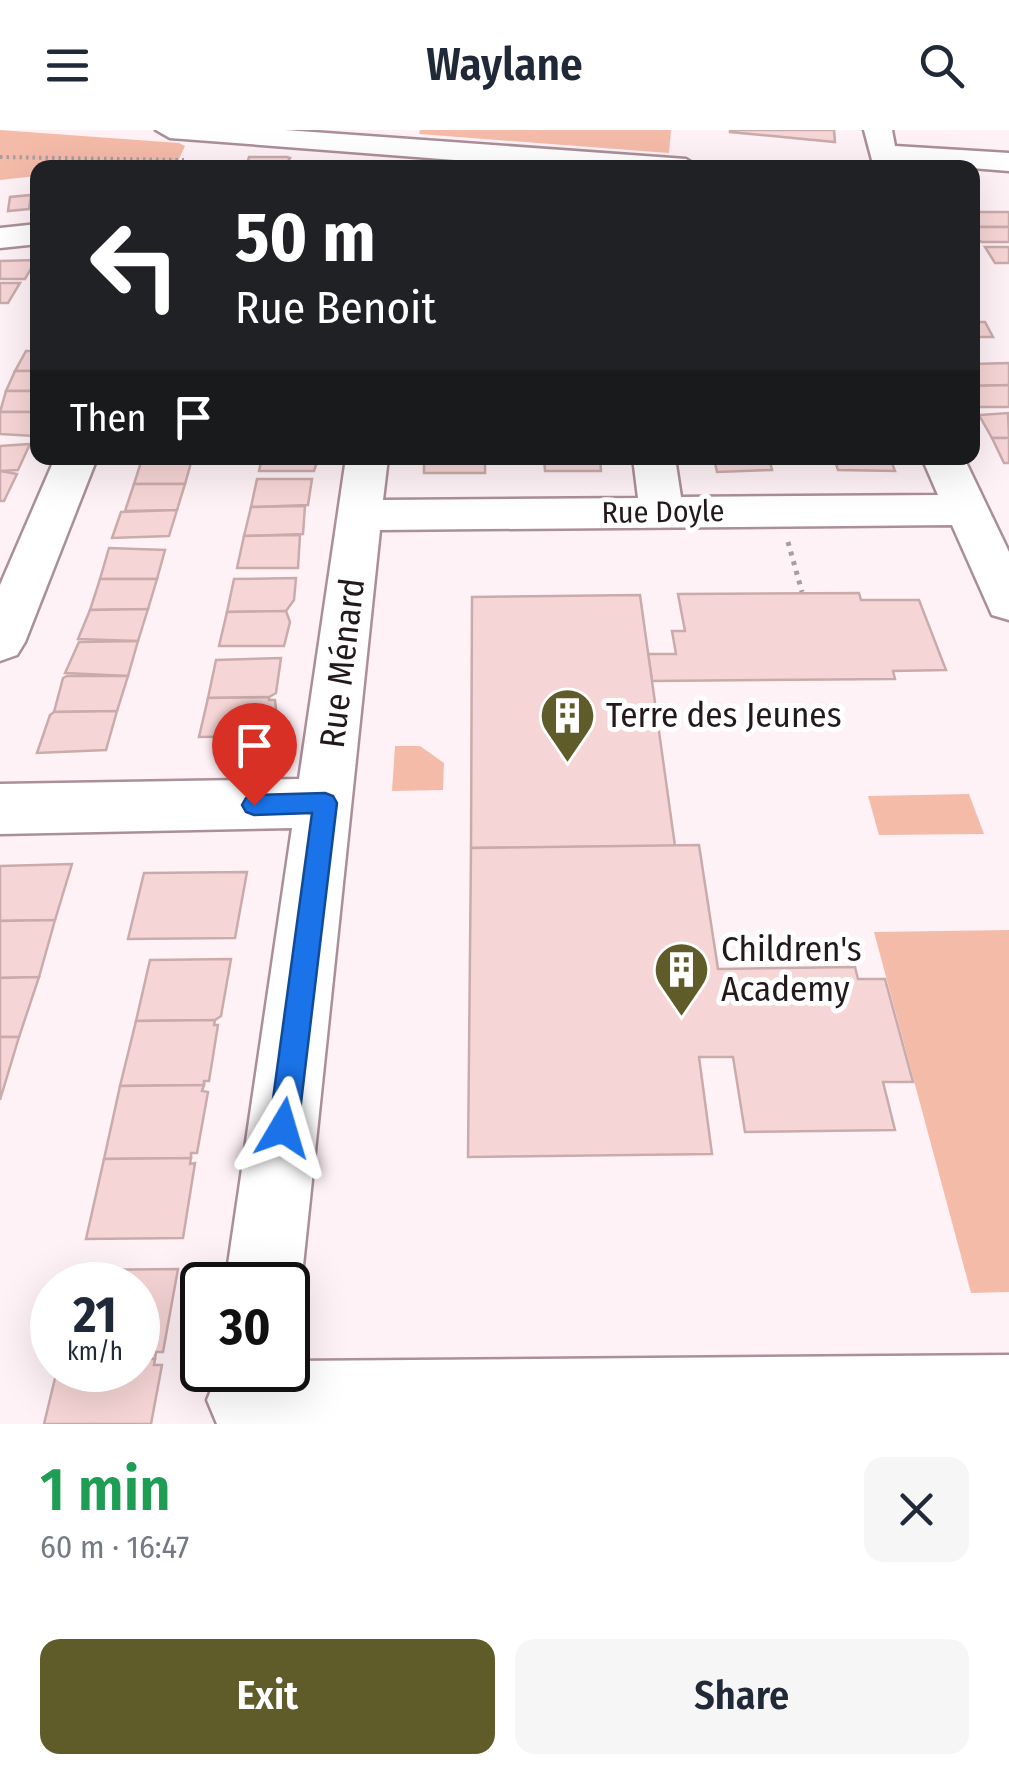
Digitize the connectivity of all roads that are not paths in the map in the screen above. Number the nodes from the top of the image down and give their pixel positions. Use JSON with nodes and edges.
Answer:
{"nodes":[{"id":1,"x":170,"y":130,"type":"edge"},
{"id":2,"x":878,"y":130,"type":"edge"},
{"id":3,"x":967,"y":130,"type":"edge"},
{"id":4,"x":214,"y":133,"type":"junction"},
{"id":5,"x":1007,"y":155,"type":"edge"},
{"id":6,"x":405,"y":157,"type":"edge"},
{"id":7,"x":190,"y":160,"type":"road end"},
{"id":8,"x":482,"y":160,"type":"edge"},
{"id":9,"x":980,"y":189,"type":"edge"},
{"id":10,"x":1009,"y":191,"type":"edge"},
{"id":11,"x":30,"y":235,"type":"edge"},
{"id":12,"x":0,"y":238,"type":"edge"},
{"id":13,"x":73,"y":465,"type":"edge"},
{"id":14,"x":366,"y":465,"type":"edge"},
{"id":15,"x":655,"y":465,"type":"edge"},
{"id":16,"x":946,"y":465,"type":"edge"},
{"id":17,"x":662,"y":512,"type":"junction"},
{"id":18,"x":360,"y":515,"type":"junction"},
{"id":19,"x":970,"y":543,"type":"junction"},
{"id":20,"x":1009,"y":602,"type":"edge"},
{"id":21,"x":0,"y":642,"type":"edge"},
{"id":22,"x":325,"y":803,"type":"junction"},
{"id":23,"x":0,"y":809,"type":"edge"},
{"id":24,"x":266,"y":1262,"type":"edge"},
{"id":25,"x":1009,"y":1395,"type":"edge"},
{"id":26,"x":248,"y":1398,"type":"edge"},
{"id":27,"x":818,"y":1410,"type":"edge"}],
"edges":[{"from":1,"to":4,"type":"street"},
{"from":2,"to":5,"type":"street"},
{"from":3,"to":5,"type":"street"},
{"from":4,"to":6,"type":"street"},
{"from":4,"to":7,"type":"street"},
{"from":6,"to":8,"type":"street"},
{"from":9,"to":10,"type":"street"},
{"from":11,"to":12,"type":"street"},
{"from":13,"to":21,"type":"street"},
{"from":14,"to":18,"type":"street","name":"Rue Ménard"},
{"from":15,"to":17,"type":"street"},
{"from":16,"to":19,"type":"street"},
{"from":17,"to":18,"type":"street","name":"Rue Doyle"},
{"from":17,"to":19,"type":"street","name":"Rue Doyle"},
{"from":18,"to":22,"type":"street","name":"Rue Ménard"},
{"from":19,"to":20,"type":"street"},
{"from":22,"to":23,"type":"street"},
{"from":22,"to":24,"type":"street","name":"Rue Ménard"},
{"from":25,"to":27,"type":"street"},
{"from":26,"to":27,"type":"street"}]}
